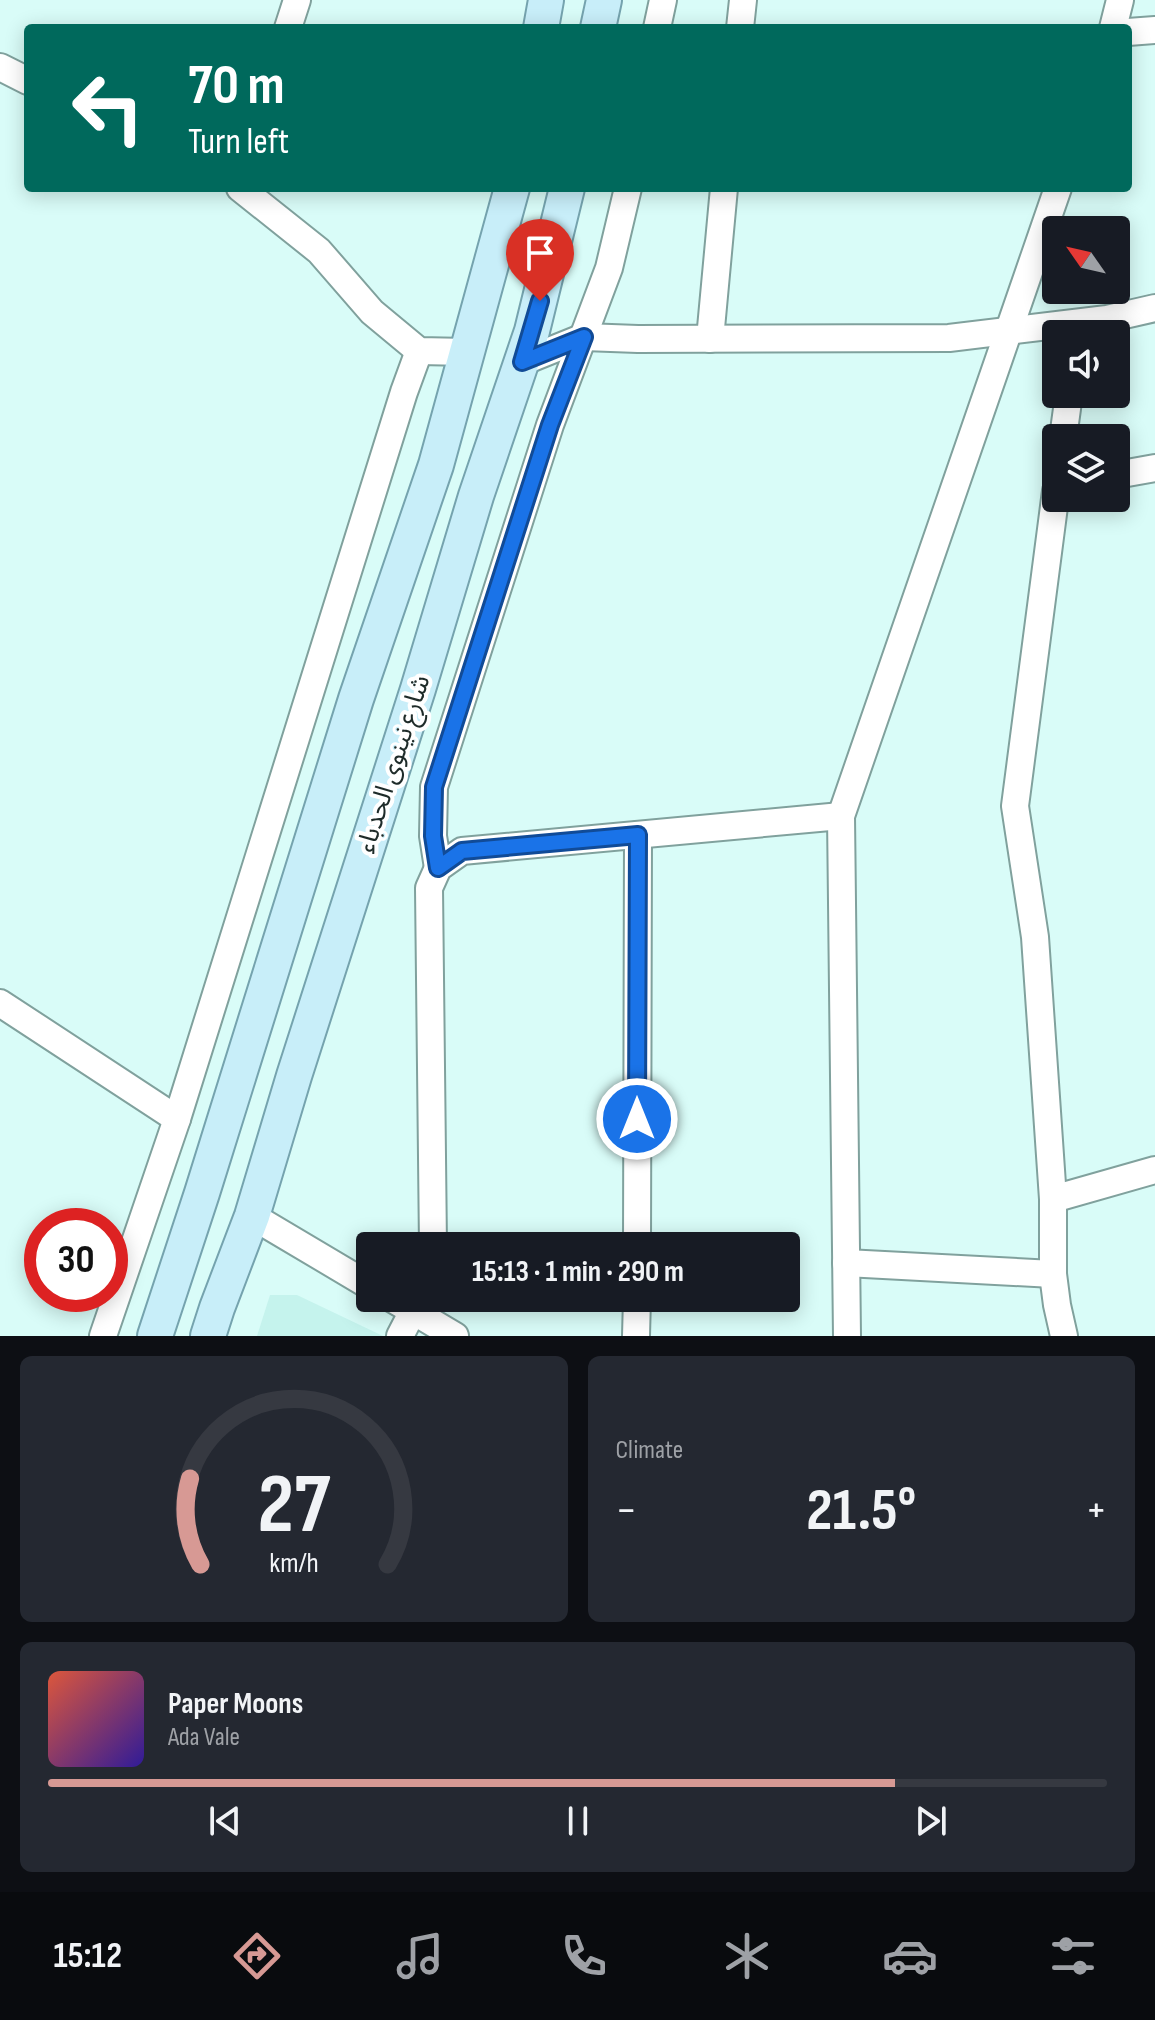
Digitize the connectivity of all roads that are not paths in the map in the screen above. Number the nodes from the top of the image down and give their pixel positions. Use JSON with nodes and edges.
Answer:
{"nodes":[{"id":1,"x":297,"y":0,"type":"edge"},
{"id":2,"x":546,"y":0,"type":"edge"},
{"id":3,"x":604,"y":0,"type":"edge"},
{"id":4,"x":663,"y":0,"type":"edge"},
{"id":5,"x":743,"y":0,"type":"edge"},
{"id":6,"x":1120,"y":0,"type":"edge"},
{"id":7,"x":289,"y":24,"type":"edge"},
{"id":8,"x":542,"y":24,"type":"edge"},
{"id":9,"x":599,"y":24,"type":"edge"},
{"id":10,"x":658,"y":24,"type":"edge"},
{"id":11,"x":740,"y":24,"type":"edge"},
{"id":12,"x":1114,"y":24,"type":"edge"},
{"id":13,"x":1155,"y":30,"type":"edge"},
{"id":14,"x":1132,"y":32,"type":"edge"},
{"id":15,"x":0,"y":67,"type":"edge"},
{"id":16,"x":24,"y":79,"type":"edge"},
{"id":17,"x":245,"y":192,"type":"edge"},
{"id":18,"x":511,"y":192,"type":"edge"},
{"id":19,"x":566,"y":192,"type":"edge"},
{"id":20,"x":627,"y":192,"type":"edge"},
{"id":21,"x":724,"y":192,"type":"edge"},
{"id":22,"x":1057,"y":192,"type":"edge"},
{"id":23,"x":1155,"y":308,"type":"edge"},
{"id":24,"x":1104,"y":320,"type":"edge"},
{"id":25,"x":1042,"y":330,"type":"edge"},
{"id":26,"x":1010,"y":331,"type":"junction"},
{"id":27,"x":584,"y":337,"type":"junction"},
{"id":28,"x":710,"y":339,"type":"junction"},
{"id":29,"x":419,"y":351,"type":"junction"},
{"id":30,"x":468,"y":352,"type":"junction"},
{"id":31,"x":522,"y":362,"type":"junction"},
{"id":32,"x":1155,"y":468,"type":"edge"},
{"id":33,"x":1130,"y":472,"type":"edge"},
{"id":34,"x":1053,"y":512,"type":"edge"},
{"id":35,"x":841,"y":816,"type":"junction"},
{"id":36,"x":638,"y":835,"type":"junction"},
{"id":37,"x":438,"y":868,"type":"junction"},
{"id":38,"x":0,"y":1003,"type":"edge"},
{"id":39,"x":177,"y":1119,"type":"junction"},
{"id":40,"x":1155,"y":1170,"type":"edge"},
{"id":41,"x":1053,"y":1199,"type":"junction"},
{"id":42,"x":252,"y":1216,"type":"junction"},
{"id":43,"x":433,"y":1232,"type":"edge"},
{"id":44,"x":637,"y":1232,"type":"edge"},
{"id":45,"x":846,"y":1263,"type":"junction"},
{"id":46,"x":1053,"y":1274,"type":"junction"},
{"id":47,"x":356,"y":1278,"type":"edge"},
{"id":48,"x":637,"y":1312,"type":"edge"},
{"id":49,"x":425,"y":1313,"type":"edge"},
{"id":50,"x":103,"y":1336,"type":"edge"},
{"id":51,"x":155,"y":1336,"type":"edge"},
{"id":52,"x":208,"y":1336,"type":"edge"},
{"id":53,"x":400,"y":1336,"type":"edge"},
{"id":54,"x":636,"y":1336,"type":"edge"},
{"id":55,"x":847,"y":1336,"type":"edge"},
{"id":56,"x":1064,"y":1336,"type":"edge"}],
"edges":[{"from":1,"to":7,"type":"street"},
{"from":2,"to":8,"type":"main road"},
{"from":3,"to":9,"type":"main road"},
{"from":4,"to":10,"type":"street"},
{"from":5,"to":11,"type":"street"},
{"from":6,"to":12,"type":"street"},
{"from":13,"to":14,"type":"street"},
{"from":15,"to":16,"type":"street"},
{"from":17,"to":29,"type":"street"},
{"from":18,"to":30,"type":"main road"},
{"from":19,"to":31,"type":"main road","name":"شارع نينوى الحدباء"},
{"from":20,"to":27,"type":"street"},
{"from":21,"to":28,"type":"street"},
{"from":22,"to":26,"type":"street"},
{"from":23,"to":24,"type":"street"},
{"from":25,"to":26,"type":"street"},
{"from":26,"to":28,"type":"street"},
{"from":26,"to":35,"type":"street"},
{"from":27,"to":28,"type":"street"},
{"from":27,"to":31,"type":"street"},
{"from":27,"to":37,"type":"street"},
{"from":29,"to":30,"type":"street"},
{"from":29,"to":39,"type":"street"},
{"from":30,"to":51,"type":"main road"},
{"from":31,"to":42,"type":"main road","name":"شارع نينوى الحدباء"},
{"from":32,"to":33,"type":"street"},
{"from":34,"to":41,"type":"street"},
{"from":35,"to":36,"type":"street"},
{"from":35,"to":45,"type":"street"},
{"from":36,"to":37,"type":"street"},
{"from":36,"to":44,"type":"street"},
{"from":37,"to":43,"type":"street"},
{"from":38,"to":39,"type":"street"},
{"from":39,"to":50,"type":"street"},
{"from":40,"to":41,"type":"street"},
{"from":41,"to":46,"type":"street"},
{"from":42,"to":47,"type":"street"},
{"from":42,"to":52,"type":"main road","name":"شارع نينوى الحدباء"},
{"from":45,"to":46,"type":"street"},
{"from":45,"to":55,"type":"street"},
{"from":46,"to":56,"type":"street"},
{"from":48,"to":54,"type":"street"},
{"from":49,"to":53,"type":"street"}]}
